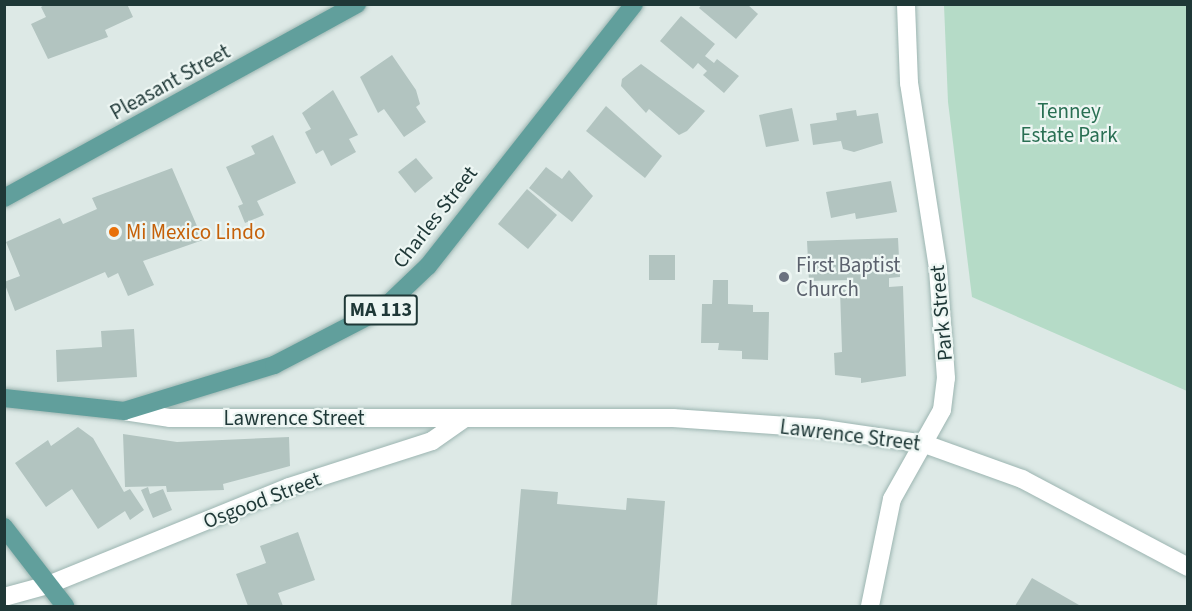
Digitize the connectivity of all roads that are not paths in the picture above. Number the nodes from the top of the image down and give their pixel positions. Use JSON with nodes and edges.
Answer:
{"nodes":[{"id":1,"x":357,"y":4,"type":"edge"},
{"id":2,"x":634,"y":4,"type":"edge"},
{"id":3,"x":906,"y":4,"type":"edge"},
{"id":4,"x":4,"y":198,"type":"edge"},
{"id":5,"x":4,"y":398,"type":"edge"},
{"id":6,"x":123,"y":411,"type":"junction"},
{"id":7,"x":465,"y":418,"type":"junction"},
{"id":8,"x":926,"y":444,"type":"junction"},
{"id":9,"x":4,"y":527,"type":"edge"},
{"id":10,"x":1188,"y":567,"type":"edge"},
{"id":11,"x":48,"y":585,"type":"junction"},
{"id":12,"x":4,"y":597,"type":"edge"},
{"id":13,"x":65,"y":606,"type":"edge"},
{"id":14,"x":870,"y":606,"type":"edge"}],
"edges":[{"from":1,"to":4,"type":"main road","name":"Pleasant Street"},
{"from":2,"to":6,"type":"main road","name":"Charles Street","number":"MA 113"},
{"from":3,"to":8,"type":"main road","name":"Park Street"},
{"from":5,"to":6,"type":"main road","name":"Charles Street","number":"MA 113"},
{"from":6,"to":7,"type":"main road","name":"Lawrence Street"},
{"from":7,"to":8,"type":"main road","name":"Lawrence Street"},
{"from":7,"to":11,"type":"main road","name":"Osgood Street"},
{"from":8,"to":10,"type":"main road","name":"Lawrence Street"},
{"from":8,"to":14,"type":"main road","name":"Park Street"},
{"from":9,"to":11,"type":"main road"},
{"from":11,"to":12,"type":"main road","name":"Osgood Street"},
{"from":11,"to":13,"type":"main road"}]}
